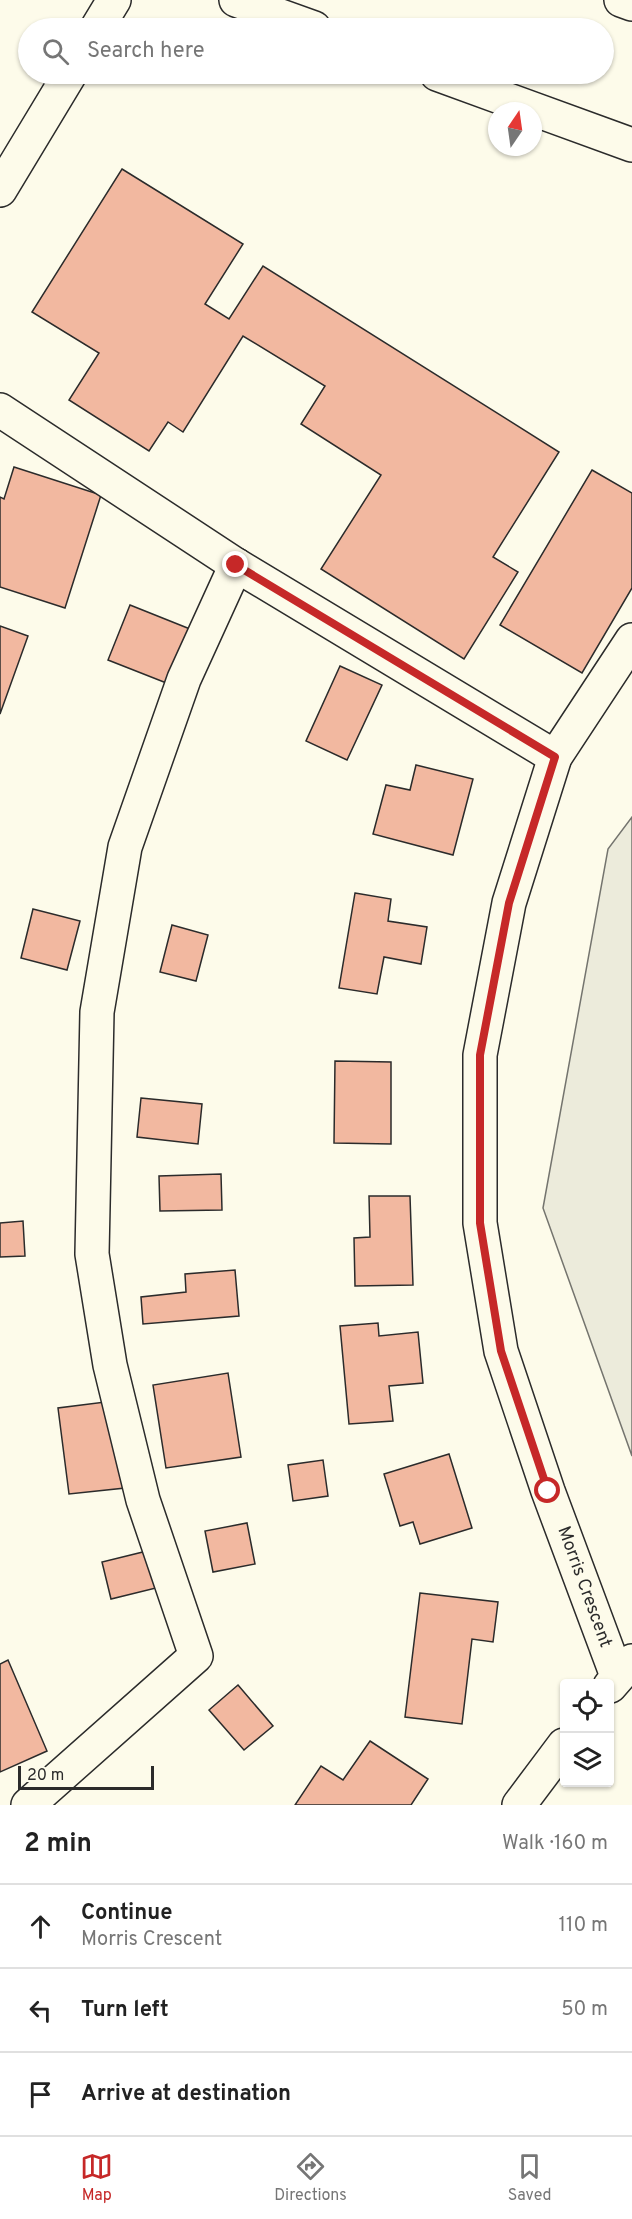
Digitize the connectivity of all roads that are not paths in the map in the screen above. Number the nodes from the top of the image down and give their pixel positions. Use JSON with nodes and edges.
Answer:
{"nodes":[{"id":1,"x":114,"y":0,"type":"edge"},
{"id":2,"x":236,"y":0,"type":"edge"},
{"id":3,"x":621,"y":0,"type":"edge"},
{"id":4,"x":632,"y":4,"type":"edge"},
{"id":5,"x":103,"y":18,"type":"edge"},
{"id":6,"x":286,"y":18,"type":"edge"},
{"id":7,"x":64,"y":84,"type":"edge"},
{"id":8,"x":464,"y":84,"type":"edge"},
{"id":9,"x":632,"y":145,"type":"edge"},
{"id":10,"x":0,"y":190,"type":"edge"},
{"id":11,"x":0,"y":410,"type":"edge"},
{"id":12,"x":236,"y":565,"type":"junction"},
{"id":13,"x":632,"y":640,"type":"edge"},
{"id":14,"x":555,"y":757,"type":"junction"},
{"id":15,"x":620,"y":1674,"type":"edge"},
{"id":16,"x":560,"y":1750,"type":"edge"},
{"id":17,"x":28,"y":1805,"type":"edge"},
{"id":18,"x":519,"y":1805,"type":"edge"}],
"edges":[{"from":1,"to":5,"type":"street"},
{"from":2,"to":6,"type":"street"},
{"from":3,"to":4,"type":"street"},
{"from":7,"to":10,"type":"street"},
{"from":8,"to":9,"type":"street"},
{"from":11,"to":12,"type":"street"},
{"from":12,"to":14,"type":"street"},
{"from":12,"to":17,"type":"street"},
{"from":13,"to":14,"type":"street","name":"Morris Crescent"},
{"from":14,"to":15,"type":"street","name":"Morris Crescent"},
{"from":16,"to":18,"type":"street"}]}
